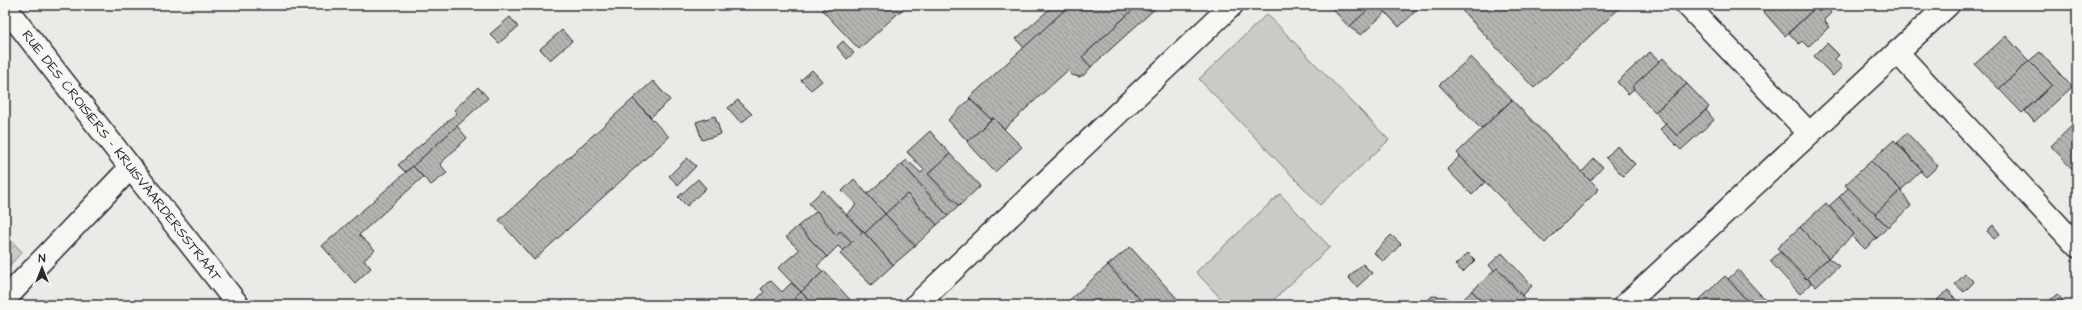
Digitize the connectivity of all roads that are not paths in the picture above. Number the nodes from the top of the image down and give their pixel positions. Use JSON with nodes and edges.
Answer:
{"nodes":[{"id":1,"x":1232,"y":5,"type":"edge"},
{"id":2,"x":1687,"y":5,"type":"edge"},
{"id":3,"x":1948,"y":5,"type":"edge"},
{"id":4,"x":5,"y":7,"type":"edge"},
{"id":5,"x":1897,"y":52,"type":"junction"},
{"id":6,"x":1809,"y":133,"type":"junction"},
{"id":7,"x":131,"y":167,"type":"junction"},
{"id":8,"x":2077,"y":246,"type":"edge"},
{"id":9,"x":5,"y":299,"type":"edge"},
{"id":10,"x":238,"y":305,"type":"edge"},
{"id":11,"x":916,"y":305,"type":"edge"},
{"id":12,"x":1625,"y":305,"type":"edge"}],
"edges":[{"from":1,"to":11,"type":"street"},
{"from":2,"to":6,"type":"street"},
{"from":3,"to":5,"type":"street"},
{"from":4,"to":7,"type":"street","name":"RUE DES CROISIERS - KRUISVAARDERSSTRAAT"},
{"from":5,"to":6,"type":"street"},
{"from":5,"to":8,"type":"street"},
{"from":6,"to":12,"type":"street"},
{"from":7,"to":9,"type":"street"},
{"from":7,"to":10,"type":"street","name":"RUE DES CROISIERS - KRUISVAARDERSSTRAAT"}]}
